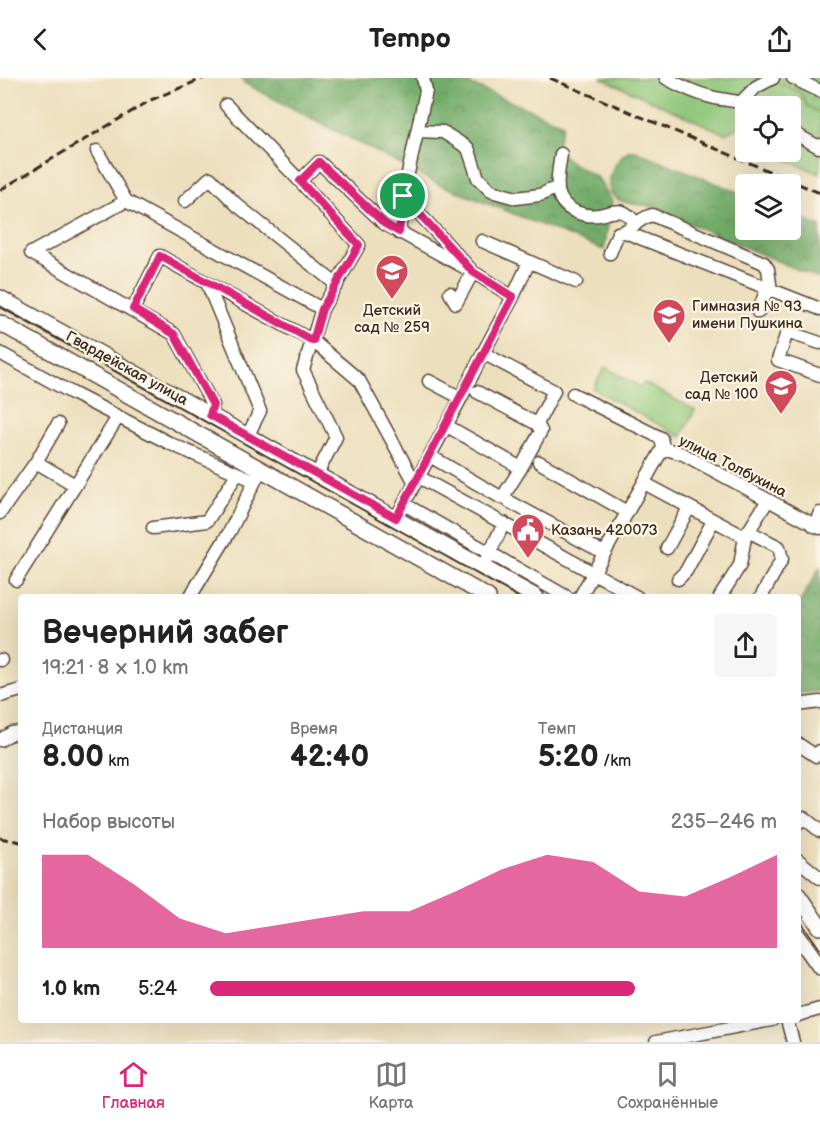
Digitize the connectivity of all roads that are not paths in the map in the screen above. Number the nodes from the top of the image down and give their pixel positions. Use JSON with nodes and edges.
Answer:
{"nodes":[{"id":1,"x":423,"y":78,"type":"edge"},
{"id":2,"x":666,"y":78,"type":"edge"},
{"id":3,"x":773,"y":78,"type":"edge"},
{"id":4,"x":793,"y":78,"type":"edge"},
{"id":5,"x":820,"y":91,"type":"edge"},
{"id":6,"x":750,"y":96,"type":"edge"},
{"id":7,"x":735,"y":102,"type":"edge"},
{"id":8,"x":226,"y":105,"type":"dead end"},
{"id":9,"x":418,"y":131,"type":"junction"},
{"id":10,"x":801,"y":137,"type":"edge"},
{"id":11,"x":820,"y":145,"type":"edge"},
{"id":12,"x":97,"y":151,"type":"dead end"},
{"id":13,"x":561,"y":154,"type":"dead end"},
{"id":14,"x":300,"y":181,"type":"junction"},
{"id":15,"x":558,"y":187,"type":"junction"},
{"id":16,"x":403,"y":196,"type":"junction"},
{"id":17,"x":126,"y":201,"type":"junction"},
{"id":18,"x":185,"y":201,"type":"dead end"},
{"id":19,"x":636,"y":224,"type":"junction"},
{"id":20,"x":399,"y":232,"type":"junction"},
{"id":21,"x":625,"y":232,"type":"junction"},
{"id":22,"x":482,"y":241,"type":"dead end"},
{"id":23,"x":610,"y":253,"type":"dead end"},
{"id":24,"x":529,"y":262,"type":"junction"},
{"id":25,"x":473,"y":272,"type":"junction"},
{"id":26,"x":576,"y":282,"type":"dead end"},
{"id":27,"x":207,"y":283,"type":"junction"},
{"id":28,"x":337,"y":285,"type":"junction"},
{"id":29,"x":769,"y":290,"type":"junction"},
{"id":30,"x":450,"y":293,"type":"dead end"},
{"id":31,"x":513,"y":297,"type":"junction"},
{"id":32,"x":0,"y":298,"type":"edge"},
{"id":33,"x":133,"y":309,"type":"junction"},
{"id":34,"x":322,"y":309,"type":"junction"},
{"id":35,"x":820,"y":309,"type":"edge"},
{"id":36,"x":759,"y":312,"type":"dead end"},
{"id":37,"x":0,"y":324,"type":"edge"},
{"id":38,"x":313,"y":341,"type":"junction"},
{"id":39,"x":820,"y":344,"type":"edge"},
{"id":40,"x":0,"y":353,"type":"edge"},
{"id":41,"x":483,"y":353,"type":"junction"},
{"id":42,"x":820,"y":375,"type":"edge"},
{"id":43,"x":429,"y":381,"type":"dead end"},
{"id":44,"x":477,"y":392,"type":"dead end"},
{"id":45,"x":573,"y":394,"type":"dead end"},
{"id":46,"x":461,"y":398,"type":"junction"},
{"id":47,"x":210,"y":415,"type":"junction"},
{"id":48,"x":118,"y":417,"type":"junction"},
{"id":49,"x":58,"y":424,"type":"dead end"},
{"id":50,"x":537,"y":424,"type":"junction"},
{"id":51,"x":447,"y":426,"type":"junction"},
{"id":52,"x":248,"y":435,"type":"junction"},
{"id":53,"x":663,"y":448,"type":"junction"},
{"id":54,"x":273,"y":449,"type":"junction"},
{"id":55,"x":430,"y":456,"type":"junction"},
{"id":56,"x":36,"y":462,"type":"junction"},
{"id":57,"x":539,"y":462,"type":"dead end"},
{"id":58,"x":521,"y":468,"type":"junction"},
{"id":59,"x":237,"y":474,"type":"junction"},
{"id":60,"x":317,"y":474,"type":"junction"},
{"id":61,"x":258,"y":476,"type":"junction"},
{"id":62,"x":417,"y":480,"type":"junction"},
{"id":63,"x":644,"y":483,"type":"junction"},
{"id":64,"x":75,"y":485,"type":"junction"},
{"id":65,"x":768,"y":500,"type":"junction"},
{"id":66,"x":510,"y":502,"type":"dead end"},
{"id":67,"x":404,"y":504,"type":"junction"},
{"id":68,"x":689,"y":508,"type":"junction"},
{"id":69,"x":627,"y":512,"type":"junction"},
{"id":70,"x":0,"y":513,"type":"edge"},
{"id":71,"x":820,"y":513,"type":"edge"},
{"id":72,"x":396,"y":518,"type":"junction"},
{"id":73,"x":713,"y":520,"type":"junction"},
{"id":74,"x":504,"y":523,"type":"junction"},
{"id":75,"x":817,"y":527,"type":"edge"},
{"id":76,"x":153,"y":528,"type":"dead end"},
{"id":77,"x":746,"y":534,"type":"junction"},
{"id":78,"x":667,"y":548,"type":"dead end"},
{"id":79,"x":604,"y":553,"type":"junction"},
{"id":80,"x":486,"y":560,"type":"junction"},
{"id":81,"x":594,"y":572,"type":"junction"},
{"id":82,"x":678,"y":579,"type":"dead end"},
{"id":83,"x":16,"y":580,"type":"dead end"},
{"id":84,"x":191,"y":594,"type":"edge"},
{"id":85,"x":482,"y":594,"type":"edge"},
{"id":86,"x":532,"y":594,"type":"edge"},
{"id":87,"x":560,"y":594,"type":"edge"},
{"id":88,"x":582,"y":594,"type":"edge"},
{"id":89,"x":632,"y":594,"type":"edge"},
{"id":90,"x":722,"y":594,"type":"edge"},
{"id":91,"x":763,"y":594,"type":"edge"},
{"id":92,"x":18,"y":691,"type":"edge"},
{"id":93,"x":0,"y":696,"type":"edge"},
{"id":94,"x":820,"y":702,"type":"edge"},
{"id":95,"x":801,"y":705,"type":"edge"},
{"id":96,"x":18,"y":733,"type":"edge"},
{"id":97,"x":0,"y":740,"type":"edge"},
{"id":98,"x":801,"y":746,"type":"edge"},
{"id":99,"x":820,"y":751,"type":"edge"},
{"id":100,"x":801,"y":820,"type":"edge"},
{"id":101,"x":820,"y":831,"type":"edge"},
{"id":102,"x":801,"y":862,"type":"edge"},
{"id":103,"x":820,"y":878,"type":"edge"},
{"id":104,"x":801,"y":899,"type":"edge"},
{"id":105,"x":820,"y":926,"type":"edge"},
{"id":106,"x":801,"y":937,"type":"edge"},
{"id":107,"x":801,"y":941,"type":"edge"},
{"id":108,"x":820,"y":967,"type":"edge"},
{"id":109,"x":820,"y":1010,"type":"edge"},
{"id":110,"x":801,"y":1014,"type":"edge"},
{"id":111,"x":756,"y":1023,"type":"edge"},
{"id":112,"x":788,"y":1023,"type":"edge"},
{"id":113,"x":656,"y":1042,"type":"edge"},
{"id":114,"x":793,"y":1042,"type":"edge"}],
"edges":[{"from":1,"to":9,"type":"street"},
{"from":2,"to":7,"type":"street"},
{"from":3,"to":6,"type":"street"},
{"from":4,"to":5,"type":"street"},
{"from":8,"to":14,"type":"street"},
{"from":9,"to":15,"type":"street"},
{"from":9,"to":16,"type":"street"},
{"from":10,"to":11,"type":"street"},
{"from":12,"to":17,"type":"street"},
{"from":13,"to":15,"type":"street"},
{"from":14,"to":20,"type":"street"},
{"from":14,"to":28,"type":"street"},
{"from":15,"to":19,"type":"street"},
{"from":16,"to":20,"type":"street"},
{"from":16,"to":25,"type":"street"},
{"from":17,"to":33,"type":"street"},
{"from":17,"to":34,"type":"street"},
{"from":18,"to":28,"type":"street"},
{"from":19,"to":21,"type":"street"},
{"from":19,"to":29,"type":"street"},
{"from":20,"to":25,"type":"street"},
{"from":21,"to":23,"type":"street"},
{"from":21,"to":29,"type":"street"},
{"from":22,"to":24,"type":"street"},
{"from":24,"to":26,"type":"street"},
{"from":24,"to":31,"type":"street"},
{"from":25,"to":30,"type":"street"},
{"from":25,"to":31,"type":"street"},
{"from":27,"to":33,"type":"street"},
{"from":27,"to":38,"type":"street"},
{"from":27,"to":52,"type":"street"},
{"from":28,"to":34,"type":"street"},
{"from":29,"to":35,"type":"street"},
{"from":29,"to":36,"type":"street"},
{"from":31,"to":41,"type":"street"},
{"from":32,"to":47,"type":"main road","name":"Гвардейская улица"},
{"from":33,"to":47,"type":"street"},
{"from":34,"to":38,"type":"street"},
{"from":37,"to":61,"type":"main road","name":"Гвардейская улица"},
{"from":38,"to":60,"type":"street"},
{"from":38,"to":62,"type":"street"},
{"from":39,"to":42,"type":"street"},
{"from":40,"to":48,"type":"street"},
{"from":41,"to":46,"type":"street"},
{"from":41,"to":50,"type":"street"},
{"from":43,"to":46,"type":"street"},
{"from":44,"to":50,"type":"street"},
{"from":45,"to":53,"type":"street"},
{"from":46,"to":51,"type":"street"},
{"from":47,"to":52,"type":"main road","name":"Гвардейская улица"},
{"from":48,"to":59,"type":"street"},
{"from":48,"to":64,"type":"street"},
{"from":49,"to":56,"type":"street"},
{"from":50,"to":58,"type":"street"},
{"from":51,"to":55,"type":"street"},
{"from":51,"to":58,"type":"street"},
{"from":52,"to":54,"type":"main road","name":"Гвардейская улица"},
{"from":53,"to":63,"type":"street"},
{"from":53,"to":65,"type":"street","name":"улица Толбухина"},
{"from":54,"to":60,"type":"main road","name":"Гвардейская улица"},
{"from":54,"to":61,"type":"main road"},
{"from":55,"to":58,"type":"street"},
{"from":55,"to":62,"type":"street"},
{"from":56,"to":64,"type":"street"},
{"from":56,"to":70,"type":"street"},
{"from":57,"to":69,"type":"street"},
{"from":59,"to":61,"type":"street"},
{"from":59,"to":76,"type":"street"},
{"from":60,"to":72,"type":"main road","name":"Гвардейская улица"},
{"from":61,"to":84,"type":"street"},
{"from":61,"to":85,"type":"main road","name":"Гвардейская улица"},
{"from":62,"to":67,"type":"street"},
{"from":62,"to":74,"type":"street"},
{"from":63,"to":68,"type":"street"},
{"from":63,"to":69,"type":"street"},
{"from":64,"to":83,"type":"street"},
{"from":65,"to":75,"type":"street","name":"улица Толбухина"},
{"from":65,"to":77,"type":"street"},
{"from":66,"to":79,"type":"street"},
{"from":67,"to":72,"type":"street"},
{"from":67,"to":80,"type":"street"},
{"from":68,"to":73,"type":"street"},
{"from":68,"to":78,"type":"street"},
{"from":69,"to":79,"type":"street"},
{"from":71,"to":75,"type":"street"},
{"from":72,"to":80,"type":"main road","name":"Гвардейская улица"},
{"from":73,"to":77,"type":"street"},
{"from":73,"to":82,"type":"street"},
{"from":74,"to":80,"type":"street"},
{"from":74,"to":81,"type":"street"},
{"from":77,"to":90,"type":"street"},
{"from":77,"to":91,"type":"street"},
{"from":79,"to":81,"type":"street"},
{"from":80,"to":86,"type":"main road","name":"Гвардейская улица"},
{"from":80,"to":87,"type":"street"},
{"from":81,"to":88,"type":"street"},
{"from":81,"to":89,"type":"street"},
{"from":92,"to":93,"type":"street"},
{"from":94,"to":95,"type":"street"},
{"from":96,"to":97,"type":"street"},
{"from":98,"to":99,"type":"street"},
{"from":100,"to":101,"type":"street"},
{"from":102,"to":103,"type":"street"},
{"from":104,"to":105,"type":"main road"},
{"from":105,"to":106,"type":"main road"},
{"from":107,"to":108,"type":"main road"},
{"from":109,"to":110,"type":"street"},
{"from":111,"to":113,"type":"street"},
{"from":112,"to":114,"type":"street"}]}
